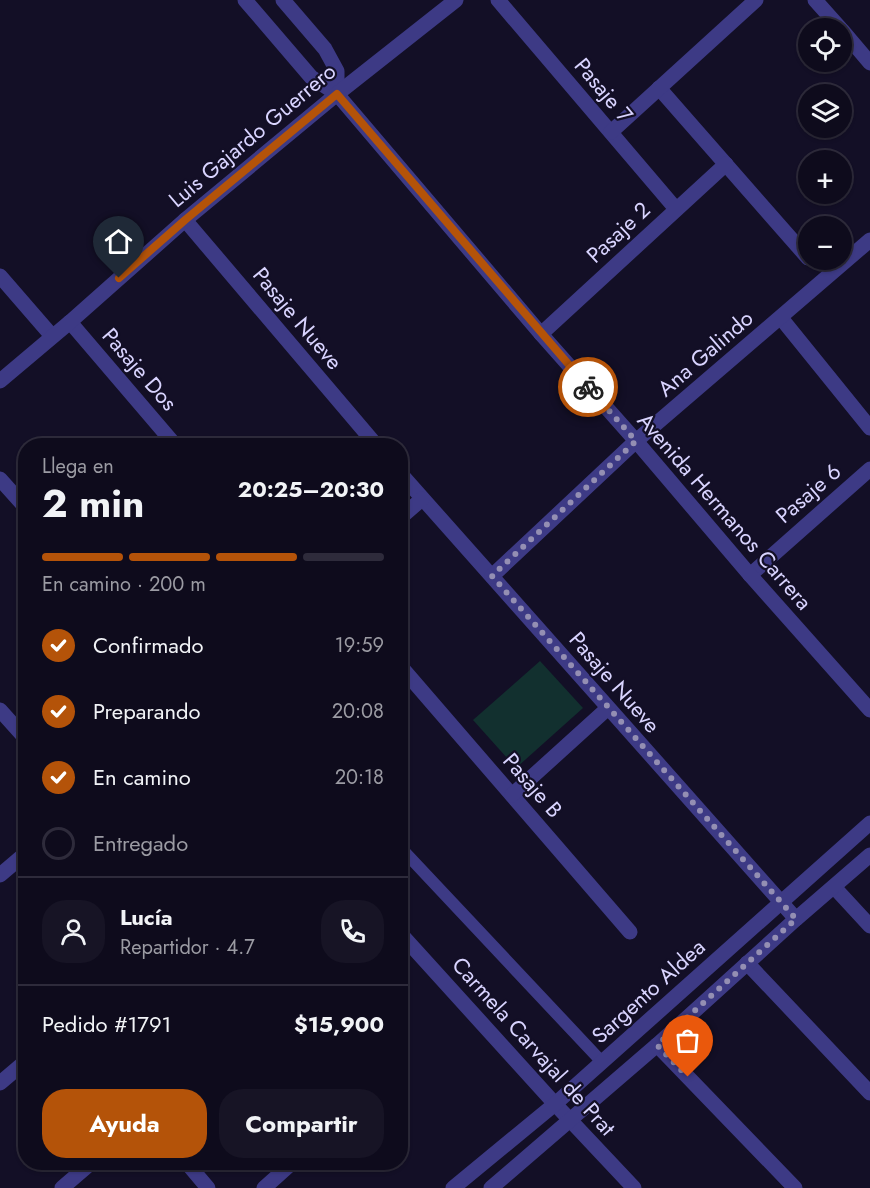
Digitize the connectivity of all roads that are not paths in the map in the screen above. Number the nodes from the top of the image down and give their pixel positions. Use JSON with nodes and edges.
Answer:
{"nodes":[{"id":1,"x":245,"y":0,"type":"edge"},
{"id":2,"x":283,"y":0,"type":"edge"},
{"id":3,"x":456,"y":0,"type":"edge"},
{"id":4,"x":498,"y":0,"type":"edge"},
{"id":5,"x":756,"y":0,"type":"edge"},
{"id":6,"x":815,"y":0,"type":"edge"},
{"id":7,"x":831,"y":18,"type":"edge"},
{"id":8,"x":852,"y":42,"type":"edge"},
{"id":9,"x":870,"y":63,"type":"edge"},
{"id":10,"x":659,"y":88,"type":"junction"},
{"id":11,"x":337,"y":94,"type":"junction"},
{"id":12,"x":611,"y":132,"type":"junction"},
{"id":13,"x":726,"y":164,"type":"junction"},
{"id":14,"x":676,"y":209,"type":"junction"},
{"id":15,"x":185,"y":220,"type":"junction"},
{"id":16,"x":870,"y":240,"type":"edge"},
{"id":17,"x":798,"y":246,"type":"edge"},
{"id":18,"x":819,"y":270,"type":"edge"},
{"id":19,"x":0,"y":276,"type":"edge"},
{"id":20,"x":826,"y":278,"type":"junction"},
{"id":21,"x":781,"y":318,"type":"junction"},
{"id":22,"x":70,"y":322,"type":"junction"},
{"id":23,"x":541,"y":334,"type":"junction"},
{"id":24,"x":52,"y":336,"type":"junction"},
{"id":25,"x":0,"y":381,"type":"edge"},
{"id":26,"x":870,"y":428,"type":"edge"},
{"id":27,"x":169,"y":438,"type":"edge"},
{"id":28,"x":370,"y":438,"type":"edge"},
{"id":29,"x":636,"y":441,"type":"junction"},
{"id":30,"x":870,"y":469,"type":"edge"},
{"id":31,"x":0,"y":479,"type":"edge"},
{"id":32,"x":408,"y":482,"type":"edge"},
{"id":33,"x":18,"y":499,"type":"edge"},
{"id":34,"x":422,"y":499,"type":"junction"},
{"id":35,"x":408,"y":511,"type":"edge"},
{"id":36,"x":750,"y":575,"type":"junction"},
{"id":37,"x":492,"y":576,"type":"junction"},
{"id":38,"x":408,"y":675,"type":"edge"},
{"id":39,"x":608,"y":708,"type":"junction"},
{"id":40,"x":0,"y":710,"type":"edge"},
{"id":41,"x":870,"y":710,"type":"edge"},
{"id":42,"x":18,"y":730,"type":"edge"},
{"id":43,"x":512,"y":795,"type":"junction"},
{"id":44,"x":870,"y":823,"type":"edge"},
{"id":45,"x":870,"y":855,"type":"edge"},
{"id":46,"x":408,"y":856,"type":"edge"},
{"id":47,"x":18,"y":860,"type":"edge"},
{"id":48,"x":0,"y":875,"type":"edge"},
{"id":49,"x":834,"y":887,"type":"junction"},
{"id":50,"x":781,"y":902,"type":"junction"},
{"id":51,"x":796,"y":919,"type":"junction"},
{"id":52,"x":870,"y":926,"type":"edge"},
{"id":53,"x":630,"y":932,"type":"dead end"},
{"id":54,"x":408,"y":942,"type":"edge"},
{"id":55,"x":747,"y":963,"type":"junction"},
{"id":56,"x":657,"y":1045,"type":"junction"},
{"id":57,"x":602,"y":1062,"type":"junction"},
{"id":58,"x":18,"y":1068,"type":"edge"},
{"id":59,"x":0,"y":1083,"type":"edge"},
{"id":60,"x":870,"y":1094,"type":"edge"},
{"id":61,"x":555,"y":1104,"type":"junction"},
{"id":62,"x":570,"y":1120,"type":"junction"},
{"id":63,"x":83,"y":1170,"type":"edge"},
{"id":64,"x":193,"y":1170,"type":"edge"},
{"id":65,"x":284,"y":1170,"type":"edge"},
{"id":66,"x":62,"y":1188,"type":"edge"},
{"id":67,"x":208,"y":1188,"type":"edge"},
{"id":68,"x":264,"y":1188,"type":"edge"},
{"id":69,"x":453,"y":1188,"type":"edge"},
{"id":70,"x":491,"y":1188,"type":"edge"},
{"id":71,"x":634,"y":1188,"type":"edge"},
{"id":72,"x":795,"y":1188,"type":"edge"}],
"edges":[{"from":1,"to":11,"type":"street","name":"Avenida Hermanos Carrera"},
{"from":2,"to":11,"type":"street"},
{"from":3,"to":11,"type":"street","name":"Luis Gajardo Guerrero"},
{"from":4,"to":12,"type":"street","name":"Pasaje 7"},
{"from":5,"to":10,"type":"street"},
{"from":6,"to":7,"type":"street"},
{"from":8,"to":9,"type":"street"},
{"from":10,"to":12,"type":"street"},
{"from":10,"to":13,"type":"street","name":"Pasaje 7"},
{"from":11,"to":15,"type":"street","name":"Luis Gajardo Guerrero"},
{"from":11,"to":23,"type":"street","name":"Avenida Hermanos Carrera"},
{"from":12,"to":14,"type":"street","name":"Pasaje 7"},
{"from":13,"to":14,"type":"street","name":"Pasaje 2"},
{"from":13,"to":17,"type":"street","name":"Pasaje 7"},
{"from":14,"to":23,"type":"street","name":"Pasaje 2"},
{"from":15,"to":22,"type":"street","name":"Luis Gajardo Guerrero"},
{"from":15,"to":28,"type":"street","name":"Pasaje Nueve"},
{"from":16,"to":20,"type":"street","name":"Ana Galindo"},
{"from":18,"to":20,"type":"street","name":"Pasaje 7"},
{"from":19,"to":24,"type":"street"},
{"from":20,"to":21,"type":"street","name":"Ana Galindo"},
{"from":21,"to":26,"type":"street"},
{"from":21,"to":29,"type":"street","name":"Ana Galindo"},
{"from":22,"to":24,"type":"street","name":"Luis Gajardo Guerrero"},
{"from":22,"to":27,"type":"street","name":"Pasaje Dos"},
{"from":23,"to":29,"type":"street","name":"Avenida Hermanos Carrera"},
{"from":24,"to":25,"type":"street","name":"Luis Gajardo Guerrero"},
{"from":29,"to":36,"type":"street","name":"Avenida Hermanos Carrera"},
{"from":29,"to":37,"type":"street","name":"Ana Galindo"},
{"from":30,"to":36,"type":"street","name":"Pasaje 6"},
{"from":31,"to":33,"type":"street"},
{"from":32,"to":34,"type":"street","name":"Pasaje Nueve"},
{"from":34,"to":35,"type":"street"},
{"from":34,"to":37,"type":"street","name":"Pasaje Nueve"},
{"from":36,"to":41,"type":"street","name":"Avenida Hermanos Carrera"},
{"from":37,"to":39,"type":"street","name":"Pasaje Nueve"},
{"from":38,"to":43,"type":"street","name":"Pasaje B"},
{"from":39,"to":43,"type":"street"},
{"from":39,"to":50,"type":"street","name":"Pasaje Nueve"},
{"from":40,"to":42,"type":"street"},
{"from":43,"to":53,"type":"street","name":"Pasaje B"},
{"from":44,"to":50,"type":"street","name":"Sargento Aldea"},
{"from":45,"to":49,"type":"street","name":"Sargento Aldea"},
{"from":46,"to":57,"type":"lane"},
{"from":47,"to":48,"type":"street"},
{"from":49,"to":51,"type":"street","name":"Sargento Aldea"},
{"from":49,"to":52,"type":"street"},
{"from":50,"to":51,"type":"street","name":"Pasaje Nueve"},
{"from":50,"to":57,"type":"street","name":"Sargento Aldea"},
{"from":51,"to":55,"type":"street","name":"Sargento Aldea"},
{"from":54,"to":61,"type":"street","name":"Carmela Carvajal de Prat"},
{"from":55,"to":56,"type":"street","name":"Sargento Aldea"},
{"from":55,"to":60,"type":"street"},
{"from":56,"to":62,"type":"street","name":"Sargento Aldea"},
{"from":56,"to":72,"type":"street"},
{"from":57,"to":61,"type":"street","name":"Sargento Aldea"},
{"from":58,"to":59,"type":"street"},
{"from":61,"to":62,"type":"street","name":"Carmela Carvajal de Prat"},
{"from":61,"to":69,"type":"street","name":"Sargento Aldea"},
{"from":62,"to":70,"type":"street","name":"Sargento Aldea"},
{"from":62,"to":71,"type":"street","name":"Carmela Carvajal de Prat"},
{"from":63,"to":66,"type":"street"},
{"from":64,"to":67,"type":"street"},
{"from":65,"to":68,"type":"street"}]}
